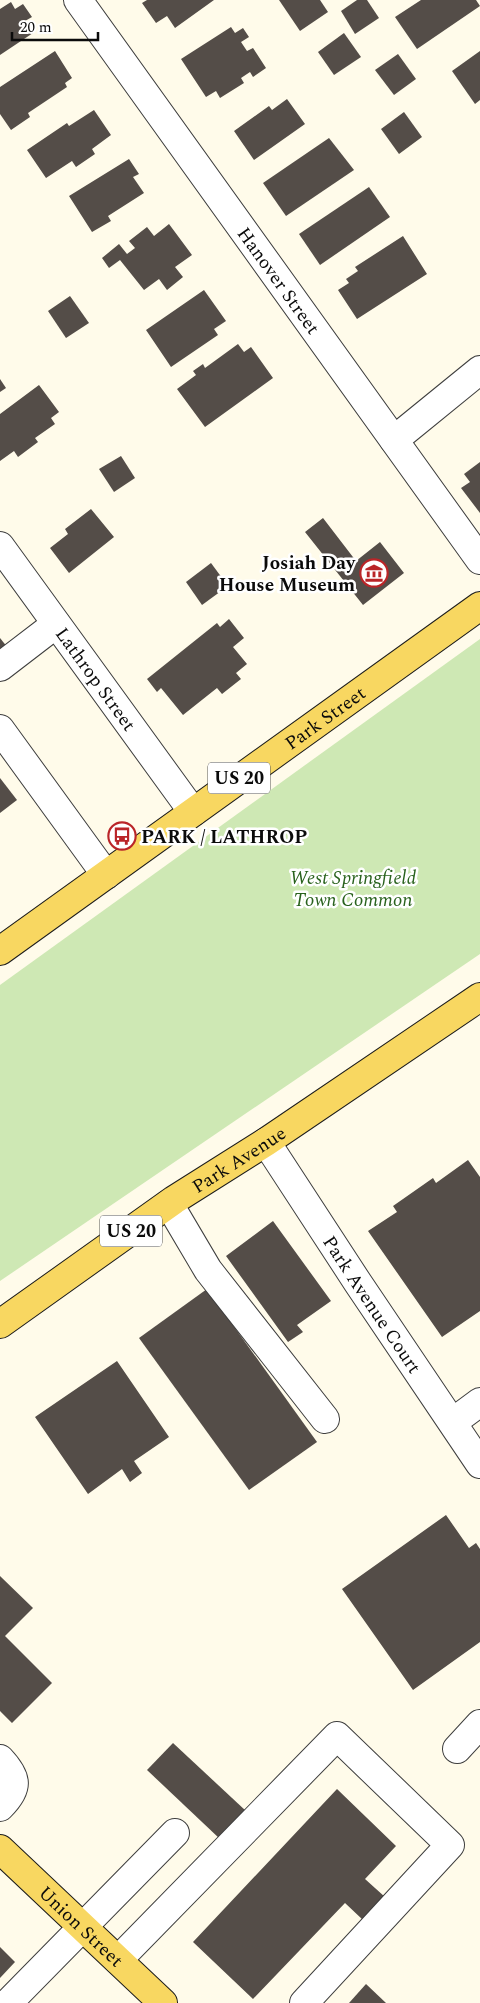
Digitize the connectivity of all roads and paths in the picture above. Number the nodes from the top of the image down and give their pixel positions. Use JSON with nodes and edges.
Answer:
{"nodes":[{"id":1,"x":78,"y":0,"type":"edge"},
{"id":2,"x":480,"y":370,"type":"edge"},
{"id":3,"x":394,"y":440,"type":"junction"},
{"id":4,"x":0,"y":546,"type":"edge"},
{"id":5,"x":480,"y":560,"type":"edge"},
{"id":6,"x":9,"y":576,"type":"edge"},
{"id":7,"x":480,"y":606,"type":"edge"},
{"id":8,"x":56,"y":624,"type":"junction"},
{"id":9,"x":0,"y":667,"type":"edge"},
{"id":10,"x":0,"y":729,"type":"edge"},
{"id":11,"x":193,"y":812,"type":"junction"},
{"id":12,"x":106,"y":875,"type":"junction"},
{"id":13,"x":0,"y":951,"type":"edge"},
{"id":14,"x":480,"y":997,"type":"edge"},
{"id":15,"x":266,"y":1142,"type":"junction"},
{"id":16,"x":169,"y":1204,"type":"junction"},
{"id":17,"x":0,"y":1324,"type":"edge"},
{"id":18,"x":480,"y":1402,"type":"edge"},
{"id":19,"x":325,"y":1419,"type":"dead end"},
{"id":20,"x":453,"y":1422,"type":"junction"},
{"id":21,"x":480,"y":1464,"type":"edge"},
{"id":22,"x":480,"y":1724,"type":"edge"},
{"id":23,"x":457,"y":1748,"type":"dead end"},
{"id":24,"x":0,"y":1759,"type":"edge"},
{"id":25,"x":0,"y":1807,"type":"edge"},
{"id":26,"x":175,"y":1833,"type":"dead end"},
{"id":27,"x":1,"y":1850,"type":"edge"},
{"id":28,"x":82,"y":1926,"type":"junction"},
{"id":29,"x":118,"y":1960,"type":"junction"},
{"id":30,"x":8,"y":2003,"type":"edge"},
{"id":31,"x":163,"y":2003,"type":"edge"},
{"id":32,"x":304,"y":2003,"type":"edge"}],
"edges":[{"from":1,"to":3,"type":"street","name":"Hanover Street"},
{"from":2,"to":3,"type":"street"},
{"from":3,"to":5,"type":"street","name":"Hanover Street"},
{"from":4,"to":6,"type":"street","name":"Lathrop Street"},
{"from":6,"to":8,"type":"street","name":"Lathrop Street"},
{"from":7,"to":11,"type":"main road","name":"Park Street","number":"US 20"},
{"from":8,"to":9,"type":"street"},
{"from":8,"to":11,"type":"street","name":"Lathrop Street"},
{"from":10,"to":12,"type":"street"},
{"from":11,"to":12,"type":"main road","name":"Park Street","number":"US 20"},
{"from":12,"to":13,"type":"main road","name":"Park Street","number":"US 20"},
{"from":14,"to":15,"type":"main road","name":"Park Avenue","number":"US 20"},
{"from":15,"to":16,"type":"main road","name":"Park Avenue","number":"US 20"},
{"from":15,"to":20,"type":"street","name":"Park Avenue Court"},
{"from":16,"to":17,"type":"main road","name":"Park Avenue","number":"US 20"},
{"from":16,"to":19,"type":"street"},
{"from":18,"to":20,"type":"street"},
{"from":20,"to":21,"type":"street","name":"Park Avenue Court"},
{"from":22,"to":23,"type":"street"},
{"from":24,"to":25,"type":"street"},
{"from":26,"to":28,"type":"street"},
{"from":27,"to":28,"type":"main road","name":"Union Street"},
{"from":28,"to":29,"type":"main road","name":"Union Street"},
{"from":28,"to":30,"type":"street"},
{"from":29,"to":31,"type":"main road","name":"Union Street"},
{"from":29,"to":32,"type":"street"}]}
